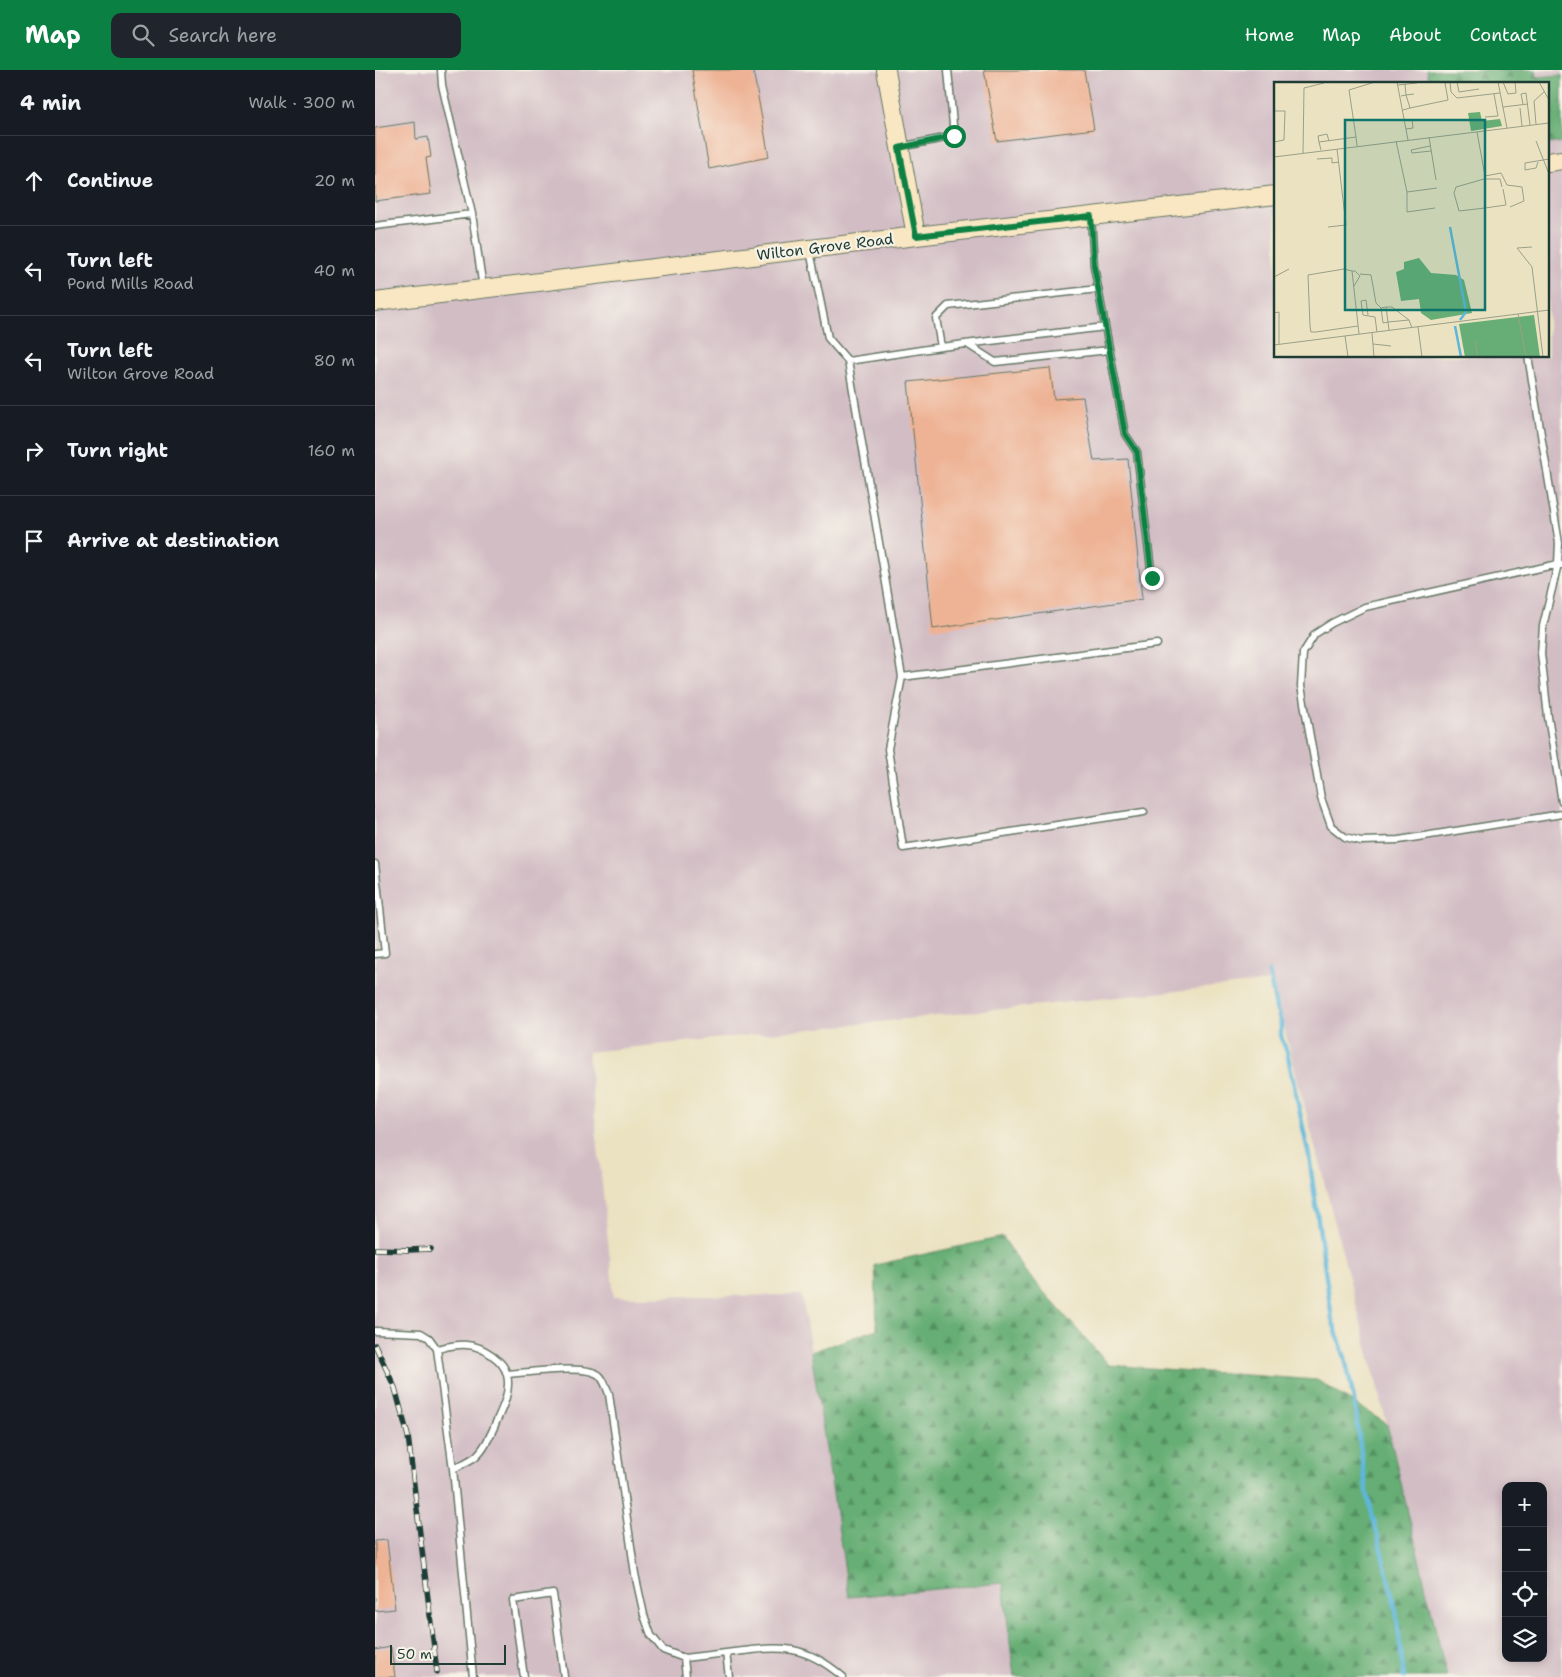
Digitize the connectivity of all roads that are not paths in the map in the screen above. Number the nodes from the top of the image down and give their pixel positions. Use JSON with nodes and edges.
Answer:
{"nodes":[{"id":1,"x":441,"y":70,"type":"edge"},
{"id":2,"x":885,"y":70,"type":"edge"},
{"id":3,"x":948,"y":70,"type":"edge"},
{"id":4,"x":899,"y":148,"type":"junction"},
{"id":5,"x":1562,"y":160,"type":"edge"},
{"id":6,"x":1549,"y":162,"type":"edge"},
{"id":7,"x":1274,"y":195,"type":"edge"},
{"id":8,"x":472,"y":214,"type":"junction"},
{"id":9,"x":1091,"y":216,"type":"junction"},
{"id":10,"x":375,"y":226,"type":"edge"},
{"id":11,"x":916,"y":236,"type":"junction"},
{"id":12,"x":809,"y":249,"type":"junction"},
{"id":13,"x":483,"y":289,"type":"junction"},
{"id":14,"x":1098,"y":289,"type":"junction"},
{"id":15,"x":375,"y":302,"type":"edge"},
{"id":16,"x":1105,"y":327,"type":"junction"},
{"id":17,"x":967,"y":344,"type":"junction"},
{"id":18,"x":941,"y":347,"type":"junction"},
{"id":19,"x":1109,"y":350,"type":"junction"},
{"id":20,"x":1528,"y":358,"type":"edge"},
{"id":21,"x":848,"y":362,"type":"junction"},
{"id":22,"x":1561,"y":542,"type":"edge"},
{"id":23,"x":1560,"y":565,"type":"edge"},
{"id":24,"x":1152,"y":578,"type":"dead end"},
{"id":25,"x":1157,"y":644,"type":"dead end"},
{"id":26,"x":902,"y":677,"type":"junction"},
{"id":27,"x":1562,"y":802,"type":"edge"},
{"id":28,"x":1144,"y":812,"type":"dead end"},
{"id":29,"x":1562,"y":814,"type":"edge"},
{"id":30,"x":375,"y":864,"type":"edge"},
{"id":31,"x":375,"y":954,"type":"edge"},
{"id":32,"x":375,"y":1331,"type":"edge"},
{"id":33,"x":437,"y":1349,"type":"junction"},
{"id":34,"x":507,"y":1374,"type":"junction"},
{"id":35,"x":453,"y":1468,"type":"junction"},
{"id":36,"x":726,"y":1653,"type":"junction"},
{"id":37,"x":684,"y":1658,"type":"junction"},
{"id":38,"x":473,"y":1677,"type":"edge"},
{"id":39,"x":524,"y":1677,"type":"edge"},
{"id":40,"x":564,"y":1677,"type":"edge"},
{"id":41,"x":686,"y":1677,"type":"edge"},
{"id":42,"x":729,"y":1677,"type":"edge"},
{"id":43,"x":843,"y":1677,"type":"edge"}],
"edges":[{"from":1,"to":8,"type":"lane"},
{"from":2,"to":4,"type":"main road"},
{"from":3,"to":4,"type":"lane"},
{"from":4,"to":11,"type":"main road"},
{"from":5,"to":6,"type":"main road"},
{"from":7,"to":9,"type":"main road","name":"Wilton Grove Road"},
{"from":8,"to":10,"type":"lane"},
{"from":8,"to":13,"type":"lane"},
{"from":9,"to":11,"type":"main road","name":"Wilton Grove Road"},
{"from":9,"to":14,"type":"lane"},
{"from":11,"to":12,"type":"main road","name":"Wilton Grove Road"},
{"from":12,"to":13,"type":"main road","name":"Wilton Grove Road"},
{"from":12,"to":21,"type":"lane"},
{"from":13,"to":15,"type":"main road","name":"Wilton Grove Road"},
{"from":14,"to":16,"type":"lane"},
{"from":14,"to":18,"type":"lane"},
{"from":16,"to":17,"type":"lane"},
{"from":16,"to":19,"type":"lane"},
{"from":17,"to":18,"type":"lane"},
{"from":17,"to":19,"type":"lane"},
{"from":18,"to":21,"type":"lane"},
{"from":19,"to":24,"type":"lane"},
{"from":20,"to":22,"type":"lane"},
{"from":21,"to":26,"type":"lane"},
{"from":22,"to":23,"type":"lane"},
{"from":23,"to":27,"type":"lane"},
{"from":23,"to":29,"type":"lane"},
{"from":25,"to":26,"type":"lane"},
{"from":26,"to":28,"type":"lane"},
{"from":30,"to":31,"type":"lane"},
{"from":32,"to":33,"type":"lane"},
{"from":33,"to":34,"type":"lane"},
{"from":33,"to":35,"type":"lane"},
{"from":34,"to":35,"type":"lane"},
{"from":34,"to":37,"type":"lane"},
{"from":35,"to":38,"type":"lane"},
{"from":36,"to":37,"type":"lane"},
{"from":36,"to":42,"type":"lane"},
{"from":36,"to":43,"type":"lane"},
{"from":37,"to":41,"type":"lane"},
{"from":39,"to":40,"type":"lane"}]}
